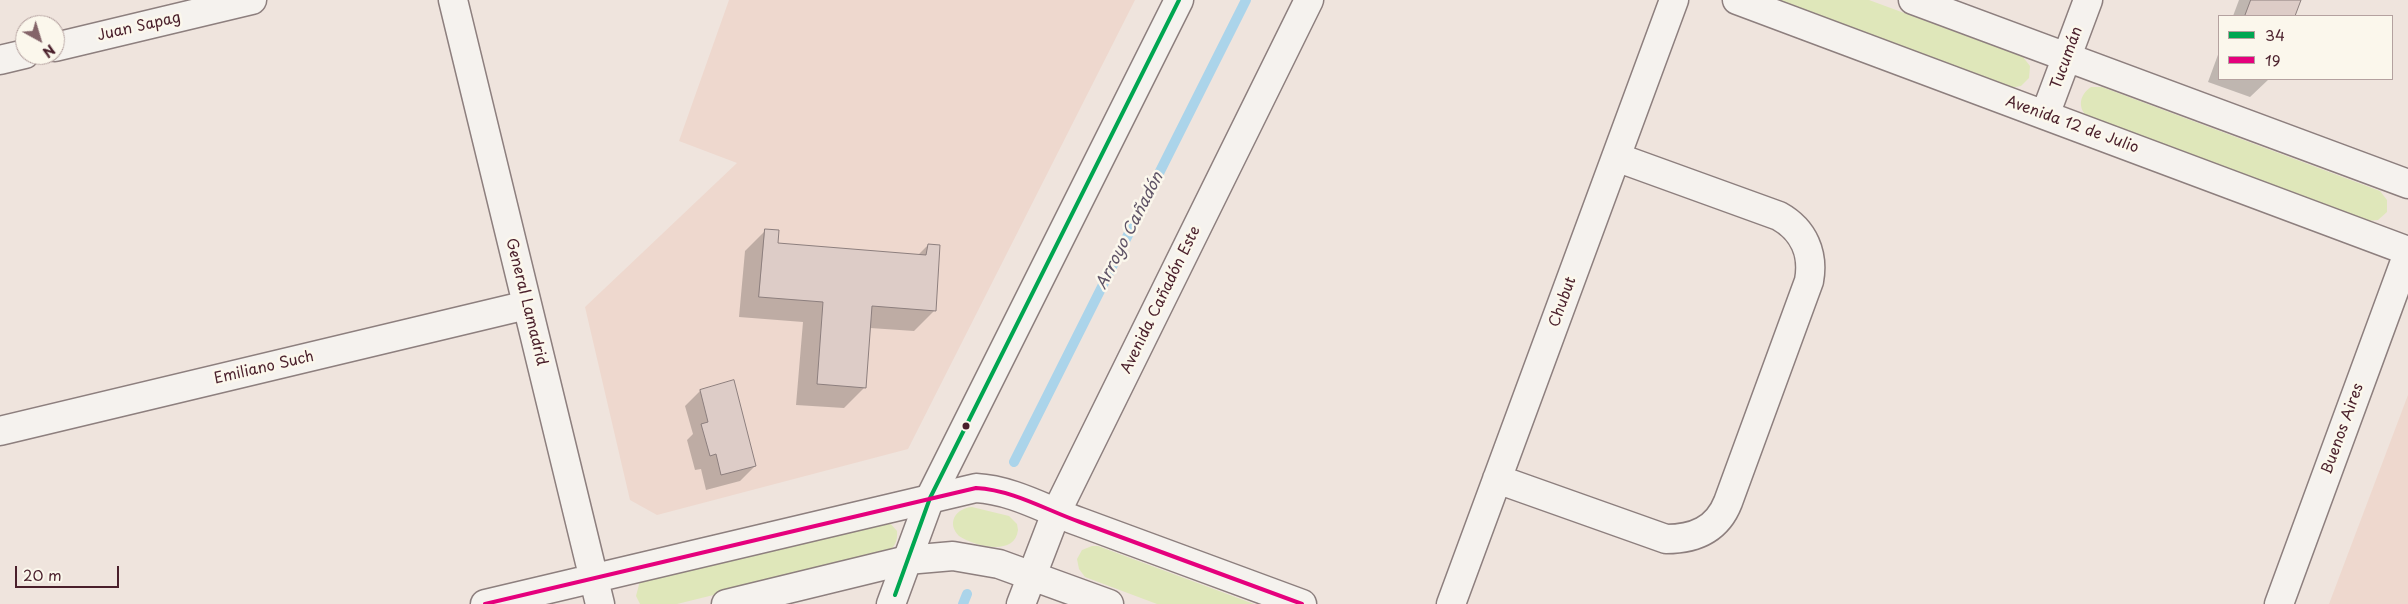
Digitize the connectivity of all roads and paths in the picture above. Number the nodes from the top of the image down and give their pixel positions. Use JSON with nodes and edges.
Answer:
{"nodes":[{"id":1,"x":252,"y":0,"type":"edge"},
{"id":2,"x":453,"y":0,"type":"edge"},
{"id":3,"x":1179,"y":0,"type":"edge"},
{"id":4,"x":1310,"y":0,"type":"edge"},
{"id":5,"x":1674,"y":0,"type":"edge"},
{"id":6,"x":1737,"y":0,"type":"edge"},
{"id":7,"x":1913,"y":0,"type":"edge"},
{"id":8,"x":2088,"y":0,"type":"edge"},
{"id":9,"x":65,"y":45,"type":"edge"},
{"id":10,"x":15,"y":56,"type":"edge"},
{"id":11,"x":2066,"y":57,"type":"junction"},
{"id":12,"x":0,"y":60,"type":"edge"},
{"id":13,"x":2045,"y":115,"type":"junction"},
{"id":14,"x":1616,"y":157,"type":"junction"},
{"id":15,"x":2408,"y":184,"type":"edge"},
{"id":16,"x":2408,"y":252,"type":"edge"},
{"id":17,"x":527,"y":305,"type":"junction"},
{"id":18,"x":0,"y":431,"type":"edge"},
{"id":19,"x":1497,"y":479,"type":"junction"},
{"id":20,"x":930,"y":498,"type":"junction"},
{"id":21,"x":1056,"y":513,"type":"junction"},
{"id":22,"x":908,"y":560,"type":"junction"},
{"id":23,"x":1032,"y":575,"type":"junction"},
{"id":24,"x":594,"y":578,"type":"junction"},
{"id":25,"x":485,"y":604,"type":"edge"},
{"id":26,"x":600,"y":604,"type":"edge"},
{"id":27,"x":726,"y":604,"type":"edge"},
{"id":28,"x":892,"y":604,"type":"edge"},
{"id":29,"x":1021,"y":604,"type":"edge"},
{"id":30,"x":1109,"y":604,"type":"edge"},
{"id":31,"x":1302,"y":604,"type":"edge"},
{"id":32,"x":1451,"y":604,"type":"edge"},
{"id":33,"x":2279,"y":604,"type":"edge"}],
"edges":[{"from":1,"to":9,"type":"street","name":"Juan Sapag"},
{"from":2,"to":17,"type":"street","name":"General Lamadrid"},
{"from":3,"to":20,"type":"street"},
{"from":4,"to":21,"type":"street","name":"Avenida Cañadón Este"},
{"from":5,"to":14,"type":"street","name":"Chubut"},
{"from":6,"to":13,"type":"street","name":"Avenida 12 de Julio"},
{"from":7,"to":11,"type":"street"},
{"from":8,"to":11,"type":"street","name":"Tucumán"},
{"from":10,"to":12,"type":"street"},
{"from":11,"to":13,"type":"street","name":"Tucumán"},
{"from":11,"to":15,"type":"street"},
{"from":13,"to":16,"type":"street","name":"Avenida 12 de Julio"},
{"from":14,"to":19,"type":"street","name":"Chubut"},
{"from":14,"to":19,"type":"street"},
{"from":16,"to":33,"type":"street","name":"Buenos Aires"},
{"from":17,"to":18,"type":"street","name":"Emiliano Such"},
{"from":17,"to":24,"type":"street","name":"General Lamadrid"},
{"from":19,"to":32,"type":"street","name":"Chubut"},
{"from":20,"to":21,"type":"street"},
{"from":20,"to":22,"type":"street"},
{"from":20,"to":24,"type":"street"},
{"from":21,"to":23,"type":"street","name":"Avenida Cañadón Este"},
{"from":21,"to":31,"type":"street"},
{"from":22,"to":23,"type":"street"},
{"from":22,"to":27,"type":"street"},
{"from":22,"to":28,"type":"street"},
{"from":23,"to":29,"type":"street","name":"Avenida Cañadón Este"},
{"from":23,"to":30,"type":"street"},
{"from":24,"to":25,"type":"street"},
{"from":24,"to":26,"type":"street","name":"General Lamadrid"}]}
